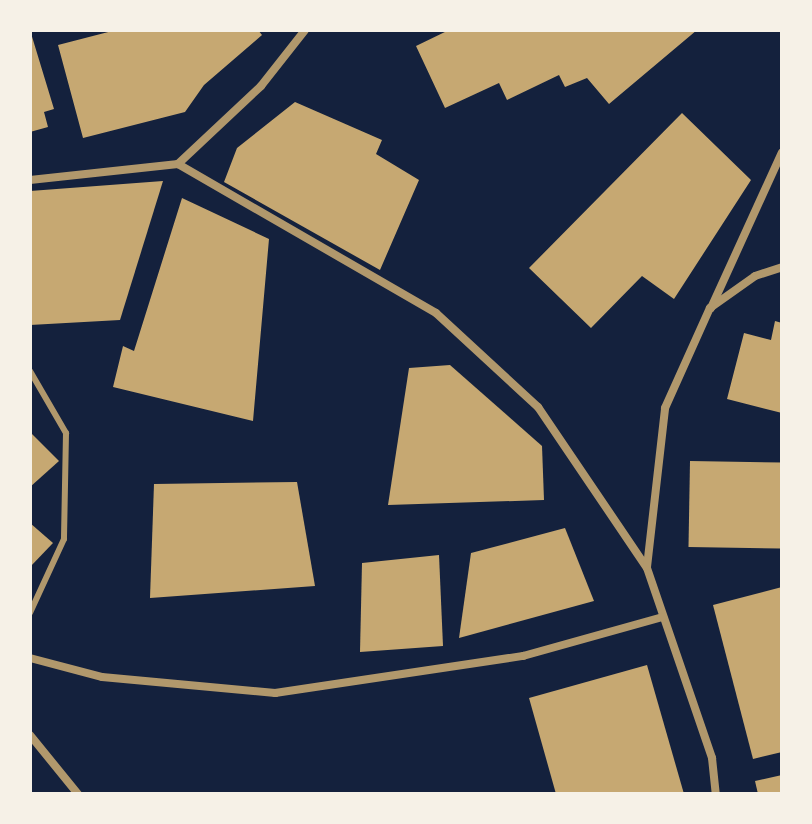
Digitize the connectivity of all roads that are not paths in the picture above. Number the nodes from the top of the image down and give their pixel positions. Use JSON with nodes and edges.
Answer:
{"nodes":[{"id":1,"x":305,"y":30,"type":"edge"},
{"id":2,"x":782,"y":152,"type":"edge"},
{"id":3,"x":178,"y":164,"type":"junction"},
{"id":4,"x":30,"y":180,"type":"edge"},
{"id":5,"x":782,"y":267,"type":"edge"},
{"id":6,"x":710,"y":308,"type":"junction"},
{"id":7,"x":30,"y":371,"type":"edge"},
{"id":8,"x":647,"y":568,"type":"junction"},
{"id":9,"x":30,"y":613,"type":"edge"},
{"id":10,"x":663,"y":617,"type":"junction"},
{"id":11,"x":30,"y":658,"type":"edge"},
{"id":12,"x":30,"y":735,"type":"edge"},
{"id":13,"x":78,"y":794,"type":"edge"},
{"id":14,"x":716,"y":794,"type":"edge"}],
"edges":[{"from":1,"to":3,"type":"street"},
{"from":2,"to":6,"type":"street"},
{"from":3,"to":4,"type":"street"},
{"from":3,"to":8,"type":"street"},
{"from":5,"to":6,"type":"street"},
{"from":6,"to":8,"type":"street"},
{"from":7,"to":9,"type":"lane"},
{"from":8,"to":10,"type":"street"},
{"from":10,"to":11,"type":"street"},
{"from":10,"to":14,"type":"street"},
{"from":12,"to":13,"type":"street"}]}
